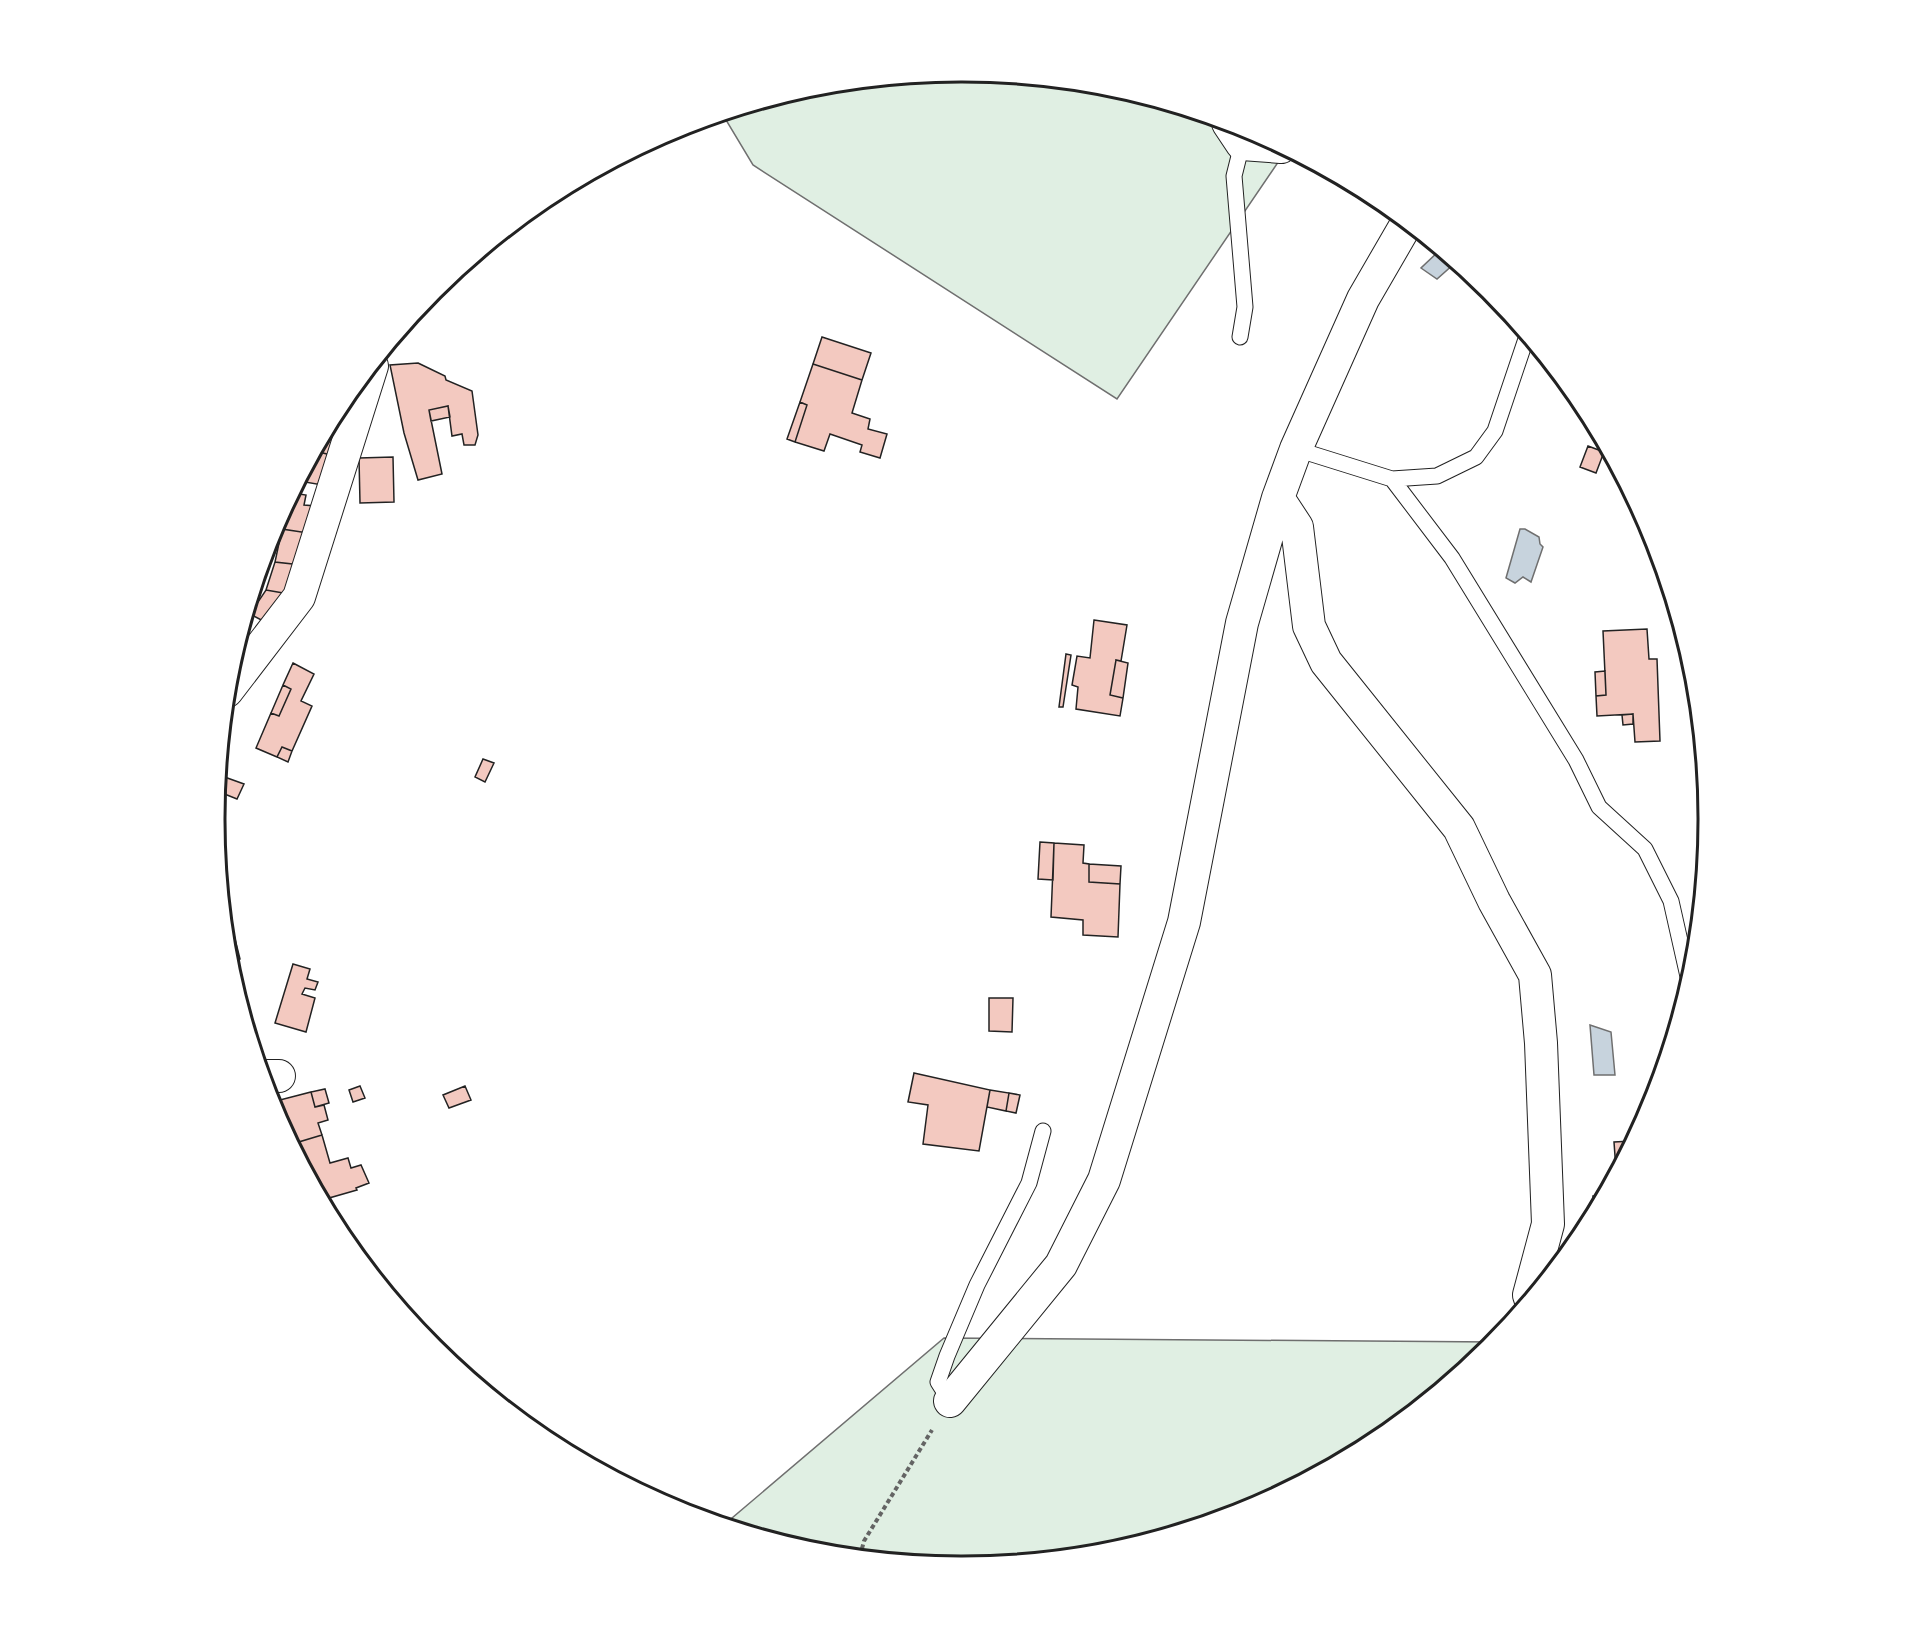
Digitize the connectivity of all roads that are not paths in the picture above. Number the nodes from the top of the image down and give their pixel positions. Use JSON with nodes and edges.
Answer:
{"nodes":[{"id":1,"x":1235,"y":136,"type":"edge"},
{"id":2,"x":1403,"y":230,"type":"edge"},
{"id":3,"x":1240,"y":338,"type":"dead end"},
{"id":4,"x":1524,"y":344,"type":"edge"},
{"id":5,"x":365,"y":388,"type":"edge"},
{"id":6,"x":1296,"y":449,"type":"junction"},
{"id":7,"x":1392,"y":479,"type":"junction"},
{"id":8,"x":1278,"y":498,"type":"junction"},
{"id":9,"x":239,"y":675,"type":"edge"},
{"id":10,"x":1684,"y":961,"type":"edge"},
{"id":11,"x":1043,"y":1131,"type":"dead end"},
{"id":12,"x":1532,"y":1284,"type":"edge"},
{"id":13,"x":950,"y":1401,"type":"joint"}],
"edges":[{"from":1,"to":3,"type":"lane"},
{"from":2,"to":6,"type":"street"},
{"from":4,"to":7,"type":"lane"},
{"from":5,"to":9,"type":"street"},
{"from":6,"to":7,"type":"lane"},
{"from":6,"to":8,"type":"street"},
{"from":7,"to":10,"type":"lane"},
{"from":8,"to":12,"type":"street"},
{"from":8,"to":13,"type":"street"},
{"from":11,"to":13,"type":"lane"}]}
